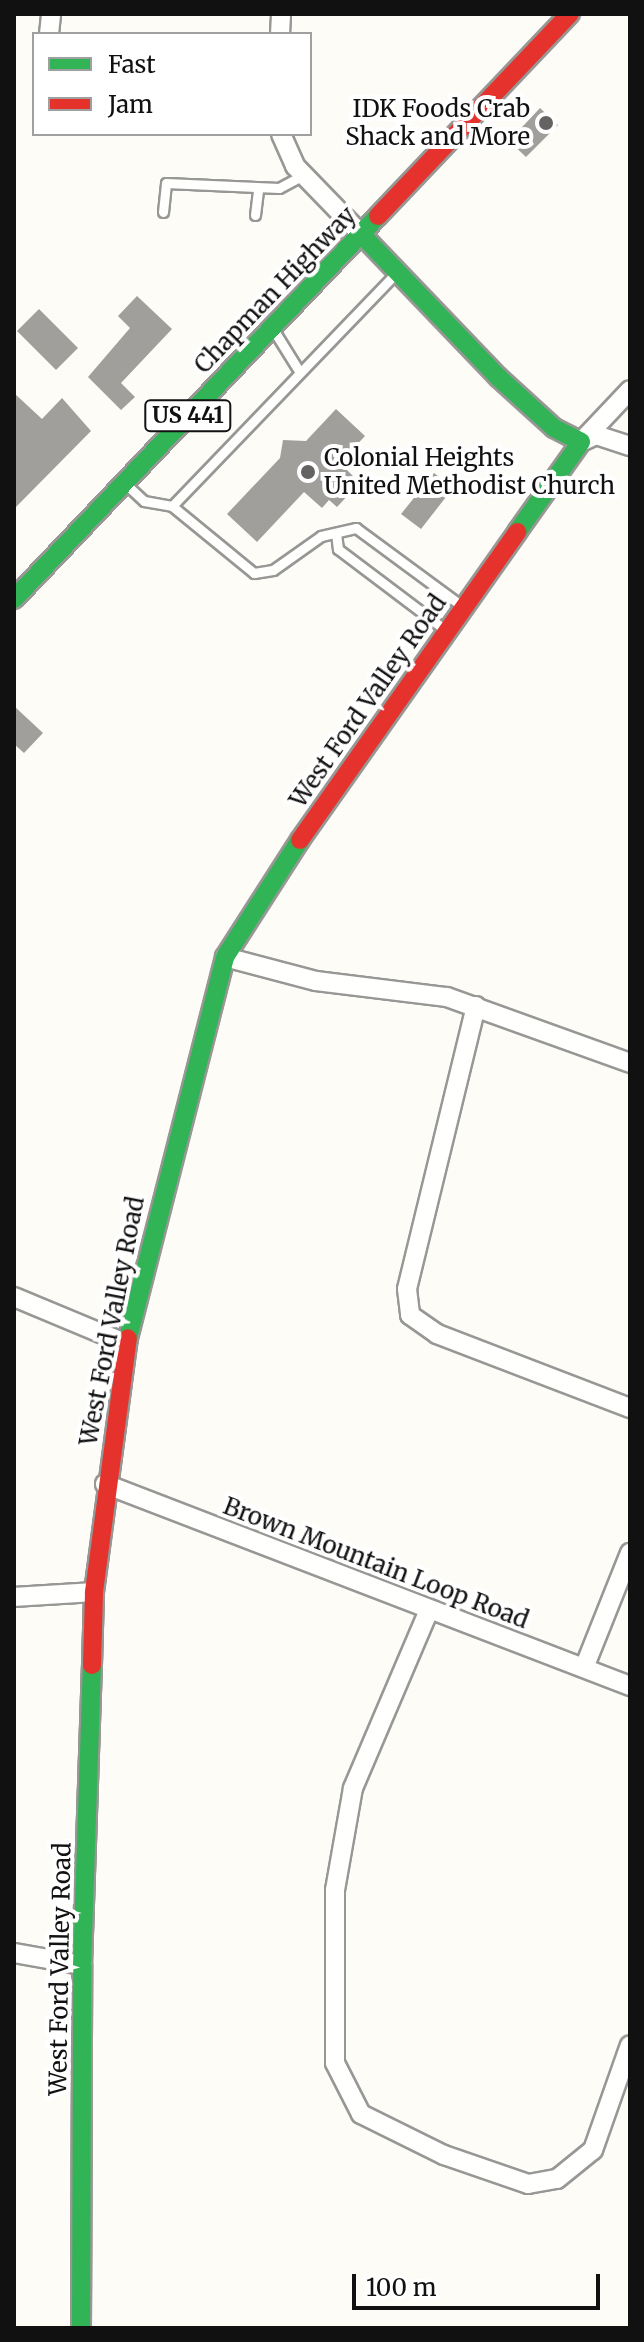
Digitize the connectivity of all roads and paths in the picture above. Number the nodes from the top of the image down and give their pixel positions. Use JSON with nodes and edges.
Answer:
{"nodes":[{"id":1,"x":570,"y":14,"type":"edge"},
{"id":2,"x":282,"y":136,"type":"edge"},
{"id":3,"x":303,"y":175,"type":"junction"},
{"id":4,"x":258,"y":189,"type":"junction"},
{"id":5,"x":163,"y":212,"type":"dead end"},
{"id":6,"x":255,"y":215,"type":"dead end"},
{"id":7,"x":361,"y":234,"type":"junction"},
{"id":8,"x":397,"y":271,"type":"junction"},
{"id":9,"x":271,"y":329,"type":"junction"},
{"id":10,"x":299,"y":371,"type":"junction"},
{"id":11,"x":630,"y":390,"type":"edge"},
{"id":12,"x":581,"y":442,"type":"junction"},
{"id":13,"x":630,"y":446,"type":"edge"},
{"id":14,"x":124,"y":483,"type":"junction"},
{"id":15,"x":172,"y":506,"type":"junction"},
{"id":16,"x":336,"y":533,"type":"junction"},
{"id":17,"x":14,"y":599,"type":"edge"},
{"id":18,"x":463,"y":607,"type":"junction"},
{"id":19,"x":446,"y":631,"type":"junction"},
{"id":20,"x":225,"y":957,"type":"junction"},
{"id":21,"x":476,"y":1006,"type":"junction"},
{"id":22,"x":630,"y":1063,"type":"edge"},
{"id":23,"x":14,"y":1297,"type":"edge"},
{"id":24,"x":127,"y":1344,"type":"junction"},
{"id":25,"x":630,"y":1408,"type":"edge"},
{"id":26,"x":105,"y":1484,"type":"junction"},
{"id":27,"x":630,"y":1553,"type":"edge"},
{"id":28,"x":94,"y":1592,"type":"junction"},
{"id":29,"x":14,"y":1597,"type":"edge"},
{"id":30,"x":429,"y":1610,"type":"junction"},
{"id":31,"x":584,"y":1668,"type":"junction"},
{"id":32,"x":630,"y":1686,"type":"edge"},
{"id":33,"x":14,"y":1953,"type":"edge"},
{"id":34,"x":82,"y":1965,"type":"junction"},
{"id":35,"x":630,"y":2045,"type":"edge"},
{"id":36,"x":81,"y":2328,"type":"edge"}],
"edges":[{"from":1,"to":7,"type":"main road","name":"Chapman Highway","number":"US 441"},
{"from":2,"to":3,"type":"street"},
{"from":3,"to":4,"type":"lane"},
{"from":3,"to":7,"type":"street"},
{"from":4,"to":5,"type":"lane"},
{"from":4,"to":6,"type":"lane"},
{"from":7,"to":8,"type":"main road"},
{"from":7,"to":9,"type":"main road","name":"Chapman Highway","number":"US 441"},
{"from":8,"to":10,"type":"lane"},
{"from":8,"to":12,"type":"main road"},
{"from":9,"to":10,"type":"lane"},
{"from":9,"to":14,"type":"main road","name":"Chapman Highway","number":"US 441"},
{"from":10,"to":15,"type":"lane"},
{"from":11,"to":12,"type":"street"},
{"from":12,"to":13,"type":"street"},
{"from":12,"to":18,"type":"main road","name":"West Ford Valley Road"},
{"from":14,"to":15,"type":"lane"},
{"from":14,"to":17,"type":"main road","name":"Chapman Highway","number":"US 441"},
{"from":15,"to":16,"type":"lane"},
{"from":16,"to":18,"type":"lane"},
{"from":16,"to":19,"type":"lane"},
{"from":18,"to":19,"type":"main road","name":"West Ford Valley Road"},
{"from":19,"to":20,"type":"main road","name":"West Ford Valley Road"},
{"from":20,"to":21,"type":"street"},
{"from":20,"to":24,"type":"main road","name":"West Ford Valley Road"},
{"from":21,"to":22,"type":"street"},
{"from":21,"to":25,"type":"street"},
{"from":23,"to":24,"type":"street"},
{"from":24,"to":26,"type":"main road","name":"West Ford Valley Road"},
{"from":26,"to":28,"type":"main road","name":"West Ford Valley Road"},
{"from":26,"to":30,"type":"street","name":"Brown Mountain Loop Road"},
{"from":27,"to":31,"type":"street"},
{"from":28,"to":29,"type":"street"},
{"from":28,"to":34,"type":"main road","name":"West Ford Valley Road"},
{"from":30,"to":31,"type":"street","name":"Brown Mountain Loop Road"},
{"from":30,"to":35,"type":"street"},
{"from":31,"to":32,"type":"street","name":"Brown Mountain Loop Road"},
{"from":33,"to":34,"type":"street"},
{"from":34,"to":36,"type":"main road","name":"West Ford Valley Road"}]}
